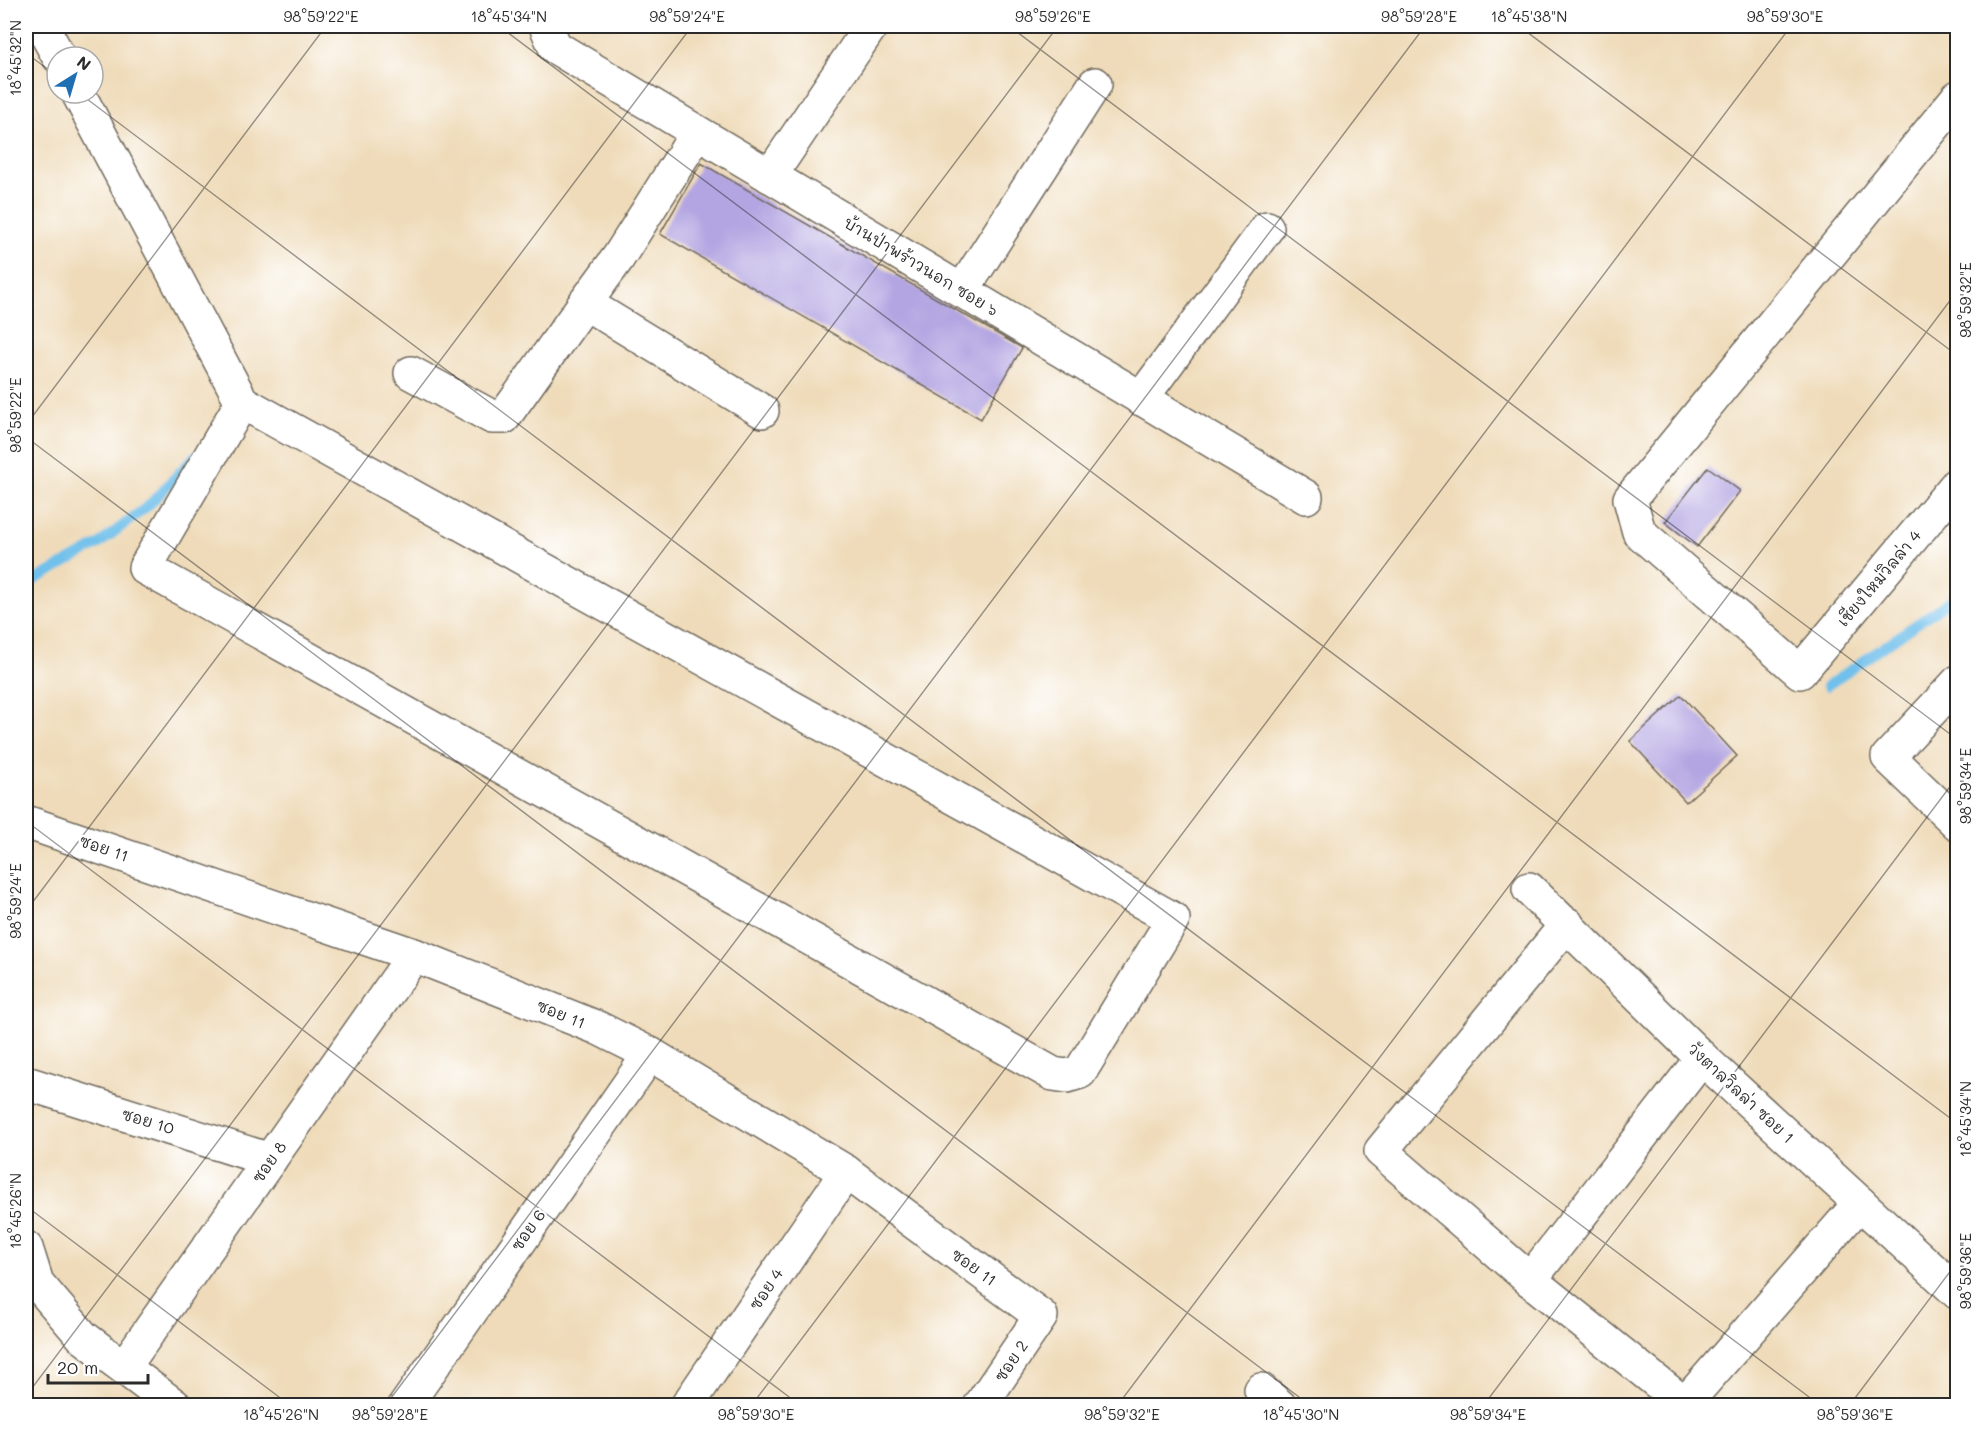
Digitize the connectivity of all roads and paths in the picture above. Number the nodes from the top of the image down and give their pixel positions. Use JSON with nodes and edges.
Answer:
{"nodes":[{"id":1,"x":42,"y":26,"type":"edge"},
{"id":2,"x":546,"y":26,"type":"edge"},
{"id":3,"x":871,"y":26,"type":"edge"},
{"id":4,"x":52,"y":45,"type":"edge"},
{"id":5,"x":1095,"y":84,"type":"dead end"},
{"id":6,"x":1958,"y":97,"type":"edge"},
{"id":7,"x":84,"y":105,"type":"edge"},
{"id":8,"x":697,"y":133,"type":"junction"},
{"id":9,"x":770,"y":176,"type":"junction"},
{"id":10,"x":1267,"y":228,"type":"dead end"},
{"id":11,"x":962,"y":291,"type":"junction"},
{"id":12,"x":585,"y":303,"type":"junction"},
{"id":13,"x":411,"y":373,"type":"dead end"},
{"id":14,"x":1141,"y":399,"type":"junction"},
{"id":15,"x":243,"y":402,"type":"junction"},
{"id":16,"x":762,"y":411,"type":"dead end"},
{"id":17,"x":1306,"y":497,"type":"dead end"},
{"id":18,"x":1951,"y":504,"type":"edge"},
{"id":19,"x":1958,"y":682,"type":"edge"},
{"id":20,"x":26,"y":822,"type":"edge"},
{"id":21,"x":1958,"y":824,"type":"edge"},
{"id":22,"x":1529,"y":889,"type":"dead end"},
{"id":23,"x":1567,"y":924,"type":"junction"},
{"id":24,"x":414,"y":956,"type":"junction"},
{"id":25,"x":650,"y":1054,"type":"junction"},
{"id":26,"x":1702,"y":1058,"type":"junction"},
{"id":27,"x":26,"y":1083,"type":"edge"},
{"id":28,"x":270,"y":1160,"type":"junction"},
{"id":29,"x":846,"y":1172,"type":"junction"},
{"id":30,"x":1860,"y":1203,"type":"junction"},
{"id":31,"x":26,"y":1248,"type":"edge"},
{"id":32,"x":1530,"y":1280,"type":"junction"},
{"id":33,"x":1958,"y":1293,"type":"edge"},
{"id":34,"x":1041,"y":1316,"type":"joint"},
{"id":35,"x":124,"y":1367,"type":"junction"},
{"id":36,"x":1685,"y":1405,"type":"edge"},
{"id":37,"x":175,"y":1406,"type":"edge"},
{"id":38,"x":405,"y":1406,"type":"edge"},
{"id":39,"x":687,"y":1406,"type":"edge"},
{"id":40,"x":980,"y":1406,"type":"edge"}],
"edges":[{"from":1,"to":4,"type":"street"},
{"from":2,"to":8,"type":"street","name":"บ้านป่าพร้าวนอก ซอย ๖"},
{"from":3,"to":9,"type":"street"},
{"from":5,"to":11,"type":"street"},
{"from":6,"to":18,"type":"street","name":"เชียงใหม่วิลล่า 4"},
{"from":7,"to":15,"type":"street"},
{"from":8,"to":9,"type":"street","name":"บ้านป่าพร้าวนอก ซอย ๖"},
{"from":8,"to":12,"type":"street"},
{"from":9,"to":11,"type":"street","name":"บ้านป่าพร้าวนอก ซอย ๖"},
{"from":10,"to":14,"type":"street"},
{"from":11,"to":14,"type":"street","name":"บ้านป่าพร้าวนอก ซอย ๖"},
{"from":12,"to":13,"type":"street"},
{"from":12,"to":16,"type":"street"},
{"from":14,"to":17,"type":"street","name":"บ้านป่าพร้าวนอก ซอย ๖"},
{"from":15,"to":15,"type":"street"},
{"from":19,"to":21,"type":"street"},
{"from":20,"to":24,"type":"street","name":"ซอย 11"},
{"from":22,"to":23,"type":"street","name":"วังตาลวิลล่า ซอย 1"},
{"from":23,"to":26,"type":"street","name":"วังตาลวิลล่า ซอย 1"},
{"from":23,"to":32,"type":"street"},
{"from":24,"to":25,"type":"street","name":"ซอย 11"},
{"from":24,"to":28,"type":"street","name":"ซอย 8"},
{"from":25,"to":29,"type":"street","name":"ซอย 11"},
{"from":25,"to":38,"type":"street","name":"ซอย 6"},
{"from":26,"to":30,"type":"street","name":"วังตาลวิลล่า ซอย 1"},
{"from":26,"to":32,"type":"street"},
{"from":27,"to":28,"type":"street","name":"ซอย 10"},
{"from":28,"to":35,"type":"street","name":"ซอย 8"},
{"from":29,"to":34,"type":"street","name":"ซอย 11"},
{"from":29,"to":39,"type":"street","name":"ซอย 4"},
{"from":30,"to":33,"type":"street","name":"วังตาลวิลล่า ซอย 1"},
{"from":30,"to":36,"type":"street"},
{"from":31,"to":35,"type":"street"},
{"from":32,"to":36,"type":"street"},
{"from":34,"to":40,"type":"street","name":"ซอย 2"},
{"from":35,"to":37,"type":"street"}]}
